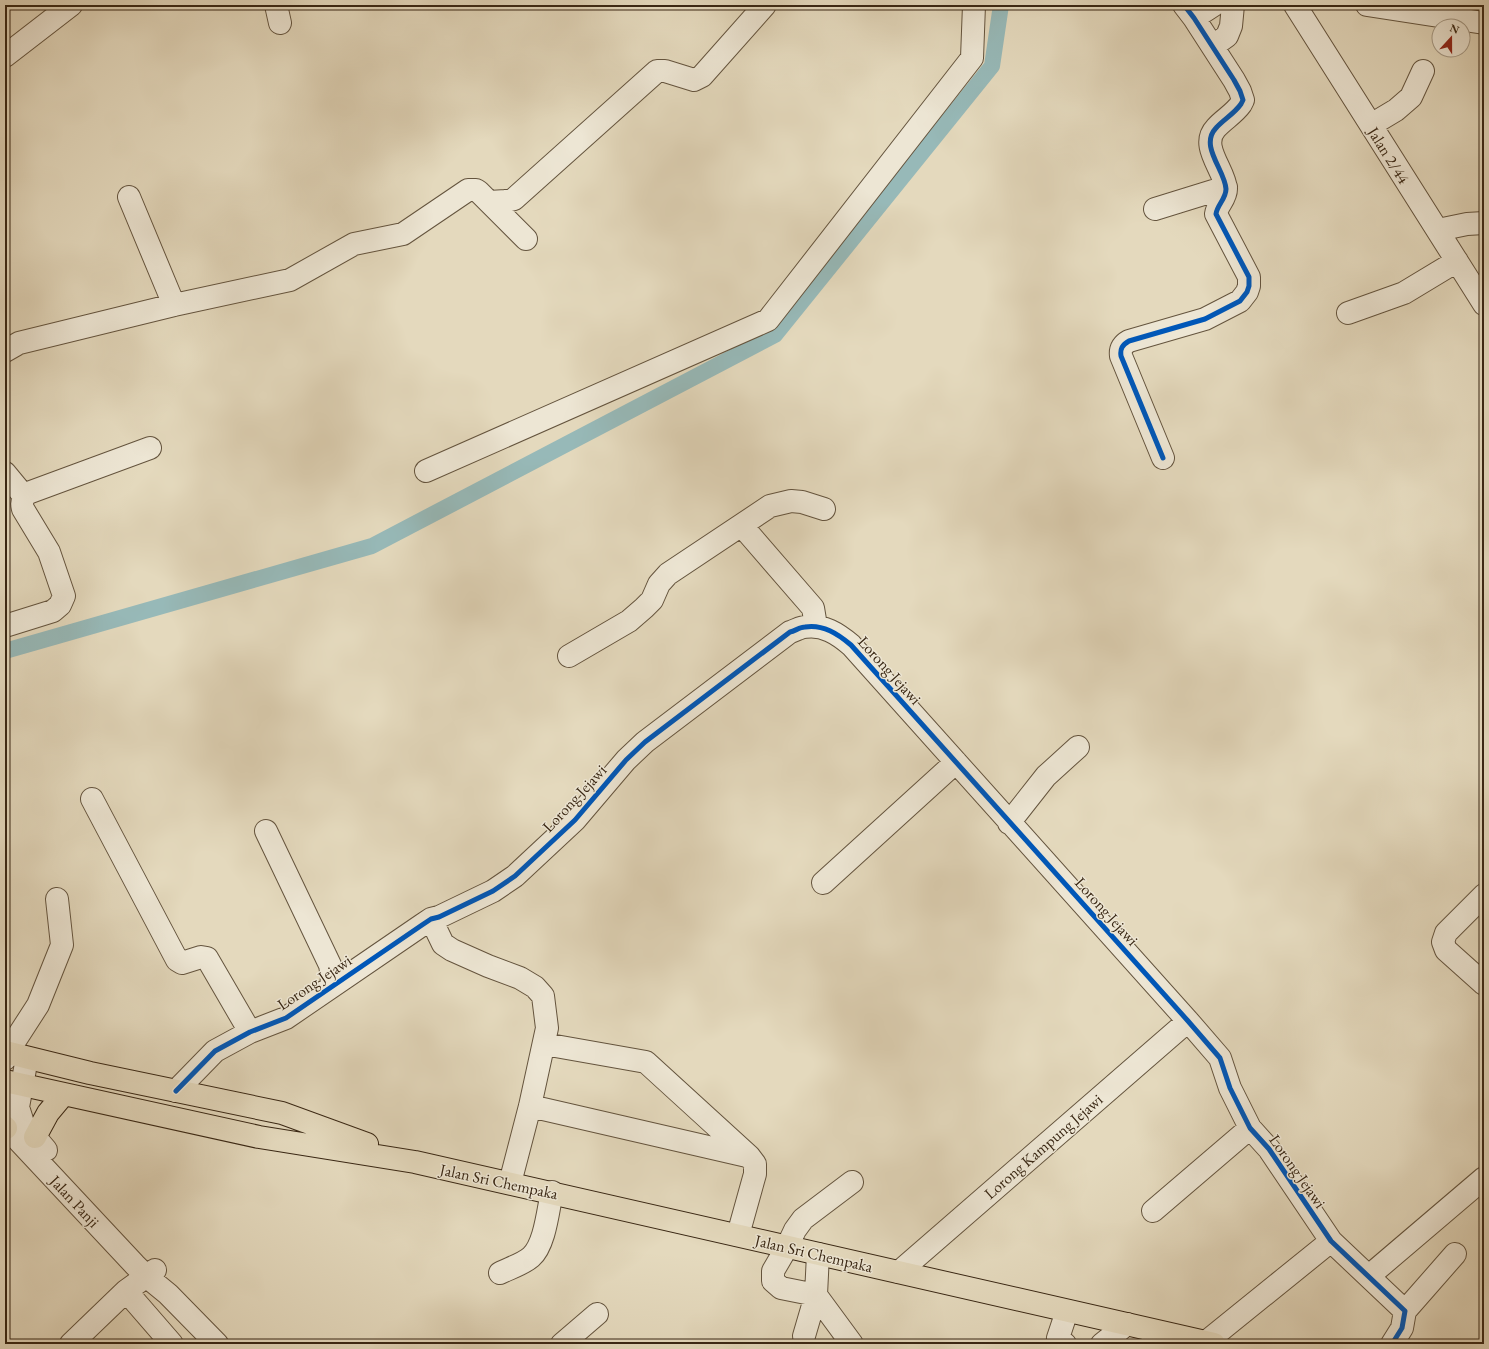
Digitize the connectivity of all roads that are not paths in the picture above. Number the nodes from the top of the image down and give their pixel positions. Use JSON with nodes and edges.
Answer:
{"nodes":[{"id":1,"x":71,"y":5,"type":"edge"},
{"id":2,"x":765,"y":5,"type":"edge"},
{"id":3,"x":974,"y":5,"type":"edge"},
{"id":4,"x":1214,"y":5,"type":"edge"},
{"id":5,"x":1232,"y":5,"type":"edge"},
{"id":6,"x":1294,"y":5,"type":"edge"},
{"id":7,"x":1367,"y":5,"type":"edge"},
{"id":8,"x":1189,"y":11,"type":"edge"},
{"id":9,"x":1484,"y":22,"type":"edge"},
{"id":10,"x":1213,"y":46,"type":"junction"},
{"id":11,"x":5,"y":56,"type":"edge"},
{"id":12,"x":1423,"y":71,"type":"dead end"},
{"id":13,"x":1371,"y":125,"type":"junction"},
{"id":14,"x":1226,"y":187,"type":"junction"},
{"id":15,"x":129,"y":197,"type":"dead end"},
{"id":16,"x":489,"y":202,"type":"junction"},
{"id":17,"x":1155,"y":209,"type":"dead end"},
{"id":18,"x":1484,"y":223,"type":"edge"},
{"id":19,"x":1438,"y":230,"type":"junction"},
{"id":20,"x":526,"y":239,"type":"dead end"},
{"id":21,"x":1457,"y":261,"type":"junction"},
{"id":22,"x":1484,"y":304,"type":"edge"},
{"id":23,"x":174,"y":305,"type":"junction"},
{"id":24,"x":1348,"y":313,"type":"dead end"},
{"id":25,"x":5,"y":351,"type":"edge"},
{"id":26,"x":150,"y":448,"type":"dead end"},
{"id":27,"x":1163,"y":458,"type":"dead end"},
{"id":28,"x":426,"y":471,"type":"dead end"},
{"id":29,"x":5,"y":473,"type":"edge"},
{"id":30,"x":24,"y":496,"type":"junction"},
{"id":31,"x":824,"y":509,"type":"dead end"},
{"id":32,"x":742,"y":526,"type":"junction"},
{"id":33,"x":5,"y":626,"type":"edge"},
{"id":34,"x":816,"y":626,"type":"junction"},
{"id":35,"x":569,"y":656,"type":"dead end"},
{"id":36,"x":1078,"y":747,"type":"dead end"},
{"id":37,"x":956,"y":762,"type":"junction"},
{"id":38,"x":92,"y":799,"type":"dead end"},
{"id":39,"x":1009,"y":823,"type":"junction"},
{"id":40,"x":266,"y":831,"type":"dead end"},
{"id":41,"x":823,"y":883,"type":"dead end"},
{"id":42,"x":1484,"y":895,"type":"edge"},
{"id":43,"x":58,"y":899,"type":"dead end"},
{"id":44,"x":431,"y":919,"type":"junction"},
{"id":45,"x":1484,"y":984,"type":"edge"},
{"id":46,"x":331,"y":987,"type":"junction"},
{"id":47,"x":1188,"y":1021,"type":"junction"},
{"id":48,"x":250,"y":1032,"type":"junction"},
{"id":49,"x":544,"y":1044,"type":"junction"},
{"id":50,"x":6,"y":1055,"type":"edge"},
{"id":51,"x":28,"y":1058,"type":"junction"},
{"id":52,"x":13,"y":1083,"type":"edge"},
{"id":53,"x":176,"y":1091,"type":"junction"},
{"id":54,"x":63,"y":1095,"type":"junction"},
{"id":55,"x":530,"y":1106,"type":"junction"},
{"id":56,"x":5,"y":1127,"type":"edge"},
{"id":57,"x":1250,"y":1128,"type":"junction"},
{"id":58,"x":35,"y":1137,"type":"junction"},
{"id":59,"x":749,"y":1156,"type":"junction"},
{"id":60,"x":415,"y":1162,"type":"junction"},
{"id":61,"x":1484,"y":1178,"type":"edge"},
{"id":62,"x":852,"y":1182,"type":"dead end"},
{"id":63,"x":510,"y":1183,"type":"junction"},
{"id":64,"x":552,"y":1192,"type":"junction"},
{"id":65,"x":1153,"y":1211,"type":"dead end"},
{"id":66,"x":738,"y":1235,"type":"junction"},
{"id":67,"x":1331,"y":1241,"type":"junction"},
{"id":68,"x":787,"y":1247,"type":"junction"},
{"id":69,"x":818,"y":1254,"type":"junction"},
{"id":70,"x":1455,"y":1254,"type":"dead end"},
{"id":71,"x":899,"y":1272,"type":"junction"},
{"id":72,"x":150,"y":1273,"type":"junction"},
{"id":73,"x":500,"y":1273,"type":"dead end"},
{"id":74,"x":1369,"y":1276,"type":"junction"},
{"id":75,"x":126,"y":1291,"type":"junction"},
{"id":76,"x":816,"y":1295,"type":"junction"},
{"id":77,"x":1067,"y":1311,"type":"junction"},
{"id":78,"x":1405,"y":1311,"type":"junction"},
{"id":79,"x":598,"y":1314,"type":"dead end"},
{"id":80,"x":831,"y":1315,"type":"junction"},
{"id":81,"x":1127,"y":1324,"type":"junction"},
{"id":82,"x":205,"y":1340,"type":"edge"},
{"id":83,"x":798,"y":1340,"type":"edge"},
{"id":84,"x":1209,"y":1343,"type":"edge"},
{"id":85,"x":71,"y":1344,"type":"edge"},
{"id":86,"x":172,"y":1344,"type":"edge"},
{"id":87,"x":562,"y":1344,"type":"edge"},
{"id":88,"x":852,"y":1344,"type":"edge"},
{"id":89,"x":1065,"y":1344,"type":"edge"},
{"id":90,"x":1102,"y":1344,"type":"edge"},
{"id":91,"x":1392,"y":1344,"type":"edge"}],
"edges":[{"from":1,"to":11,"type":"street"},
{"from":2,"to":16,"type":"street"},
{"from":3,"to":28,"type":"street"},
{"from":4,"to":8,"type":"street"},
{"from":5,"to":10,"type":"street"},
{"from":6,"to":13,"type":"street","name":"Jalan 2/44"},
{"from":7,"to":9,"type":"street"},
{"from":8,"to":10,"type":"street"},
{"from":10,"to":14,"type":"street"},
{"from":12,"to":13,"type":"street"},
{"from":13,"to":19,"type":"street","name":"Jalan 2/44"},
{"from":14,"to":17,"type":"street"},
{"from":14,"to":27,"type":"street"},
{"from":15,"to":23,"type":"street"},
{"from":16,"to":20,"type":"street"},
{"from":16,"to":23,"type":"street"},
{"from":18,"to":19,"type":"street"},
{"from":19,"to":21,"type":"street","name":"Jalan 2/44"},
{"from":21,"to":22,"type":"street","name":"Jalan 2/44"},
{"from":21,"to":24,"type":"street"},
{"from":23,"to":25,"type":"street"},
{"from":26,"to":30,"type":"street"},
{"from":29,"to":30,"type":"street"},
{"from":30,"to":33,"type":"street"},
{"from":31,"to":32,"type":"street"},
{"from":32,"to":34,"type":"street"},
{"from":32,"to":35,"type":"street"},
{"from":34,"to":37,"type":"street","name":"Lorong Jejawi"},
{"from":34,"to":44,"type":"street","name":"Lorong Jejawi"},
{"from":36,"to":39,"type":"street"},
{"from":37,"to":39,"type":"street","name":"Lorong Jejawi"},
{"from":37,"to":41,"type":"street"},
{"from":38,"to":48,"type":"street"},
{"from":39,"to":47,"type":"street","name":"Lorong Jejawi"},
{"from":40,"to":46,"type":"street"},
{"from":42,"to":45,"type":"street"},
{"from":43,"to":50,"type":"street"},
{"from":44,"to":46,"type":"street","name":"Lorong Jejawi"},
{"from":44,"to":49,"type":"street"},
{"from":46,"to":48,"type":"street","name":"Lorong Jejawi"},
{"from":47,"to":57,"type":"street","name":"Lorong Jejawi"},
{"from":47,"to":71,"type":"street","name":"Lorong Kampung Jejawi"},
{"from":48,"to":53,"type":"street","name":"Lorong Jejawi"},
{"from":49,"to":55,"type":"street"},
{"from":49,"to":59,"type":"street"},
{"from":50,"to":51,"type":"main road"},
{"from":51,"to":52,"type":"street"},
{"from":51,"to":53,"type":"main road"},
{"from":52,"to":54,"type":"main road"},
{"from":52,"to":58,"type":"street"},
{"from":53,"to":60,"type":"main road"},
{"from":54,"to":58,"type":"main road"},
{"from":54,"to":60,"type":"main road"},
{"from":55,"to":59,"type":"street"},
{"from":55,"to":63,"type":"street"},
{"from":56,"to":72,"type":"street","name":"Jalan Panji"},
{"from":57,"to":65,"type":"street"},
{"from":57,"to":67,"type":"street","name":"Lorong Jejawi"},
{"from":58,"to":72,"type":"street"},
{"from":59,"to":66,"type":"street"},
{"from":60,"to":63,"type":"main road","name":"Jalan Sri Chempaka"},
{"from":61,"to":74,"type":"street"},
{"from":62,"to":68,"type":"street"},
{"from":63,"to":64,"type":"main road","name":"Jalan Sri Chempaka"},
{"from":64,"to":66,"type":"main road","name":"Jalan Sri Chempaka"},
{"from":64,"to":73,"type":"street"},
{"from":66,"to":68,"type":"main road","name":"Jalan Sri Chempaka"},
{"from":67,"to":74,"type":"street","name":"Lorong Jejawi"},
{"from":67,"to":84,"type":"street"},
{"from":68,"to":69,"type":"main road","name":"Jalan Sri Chempaka"},
{"from":68,"to":76,"type":"street"},
{"from":69,"to":71,"type":"main road","name":"Jalan Sri Chempaka"},
{"from":69,"to":76,"type":"street"},
{"from":70,"to":78,"type":"street"},
{"from":71,"to":77,"type":"main road","name":"Jalan Sri Chempaka"},
{"from":72,"to":75,"type":"street"},
{"from":72,"to":82,"type":"street"},
{"from":74,"to":78,"type":"street","name":"Lorong Jejawi"},
{"from":75,"to":85,"type":"street"},
{"from":75,"to":86,"type":"street"},
{"from":76,"to":80,"type":"street"},
{"from":76,"to":83,"type":"street"},
{"from":77,"to":81,"type":"main road","name":"Jalan Sri Chempaka"},
{"from":77,"to":89,"type":"street"},
{"from":78,"to":91,"type":"street"},
{"from":79,"to":87,"type":"street"},
{"from":80,"to":83,"type":"street"},
{"from":80,"to":88,"type":"street"},
{"from":81,"to":84,"type":"main road","name":"Jalan Sri Chempaka"},
{"from":81,"to":90,"type":"street"}]}
